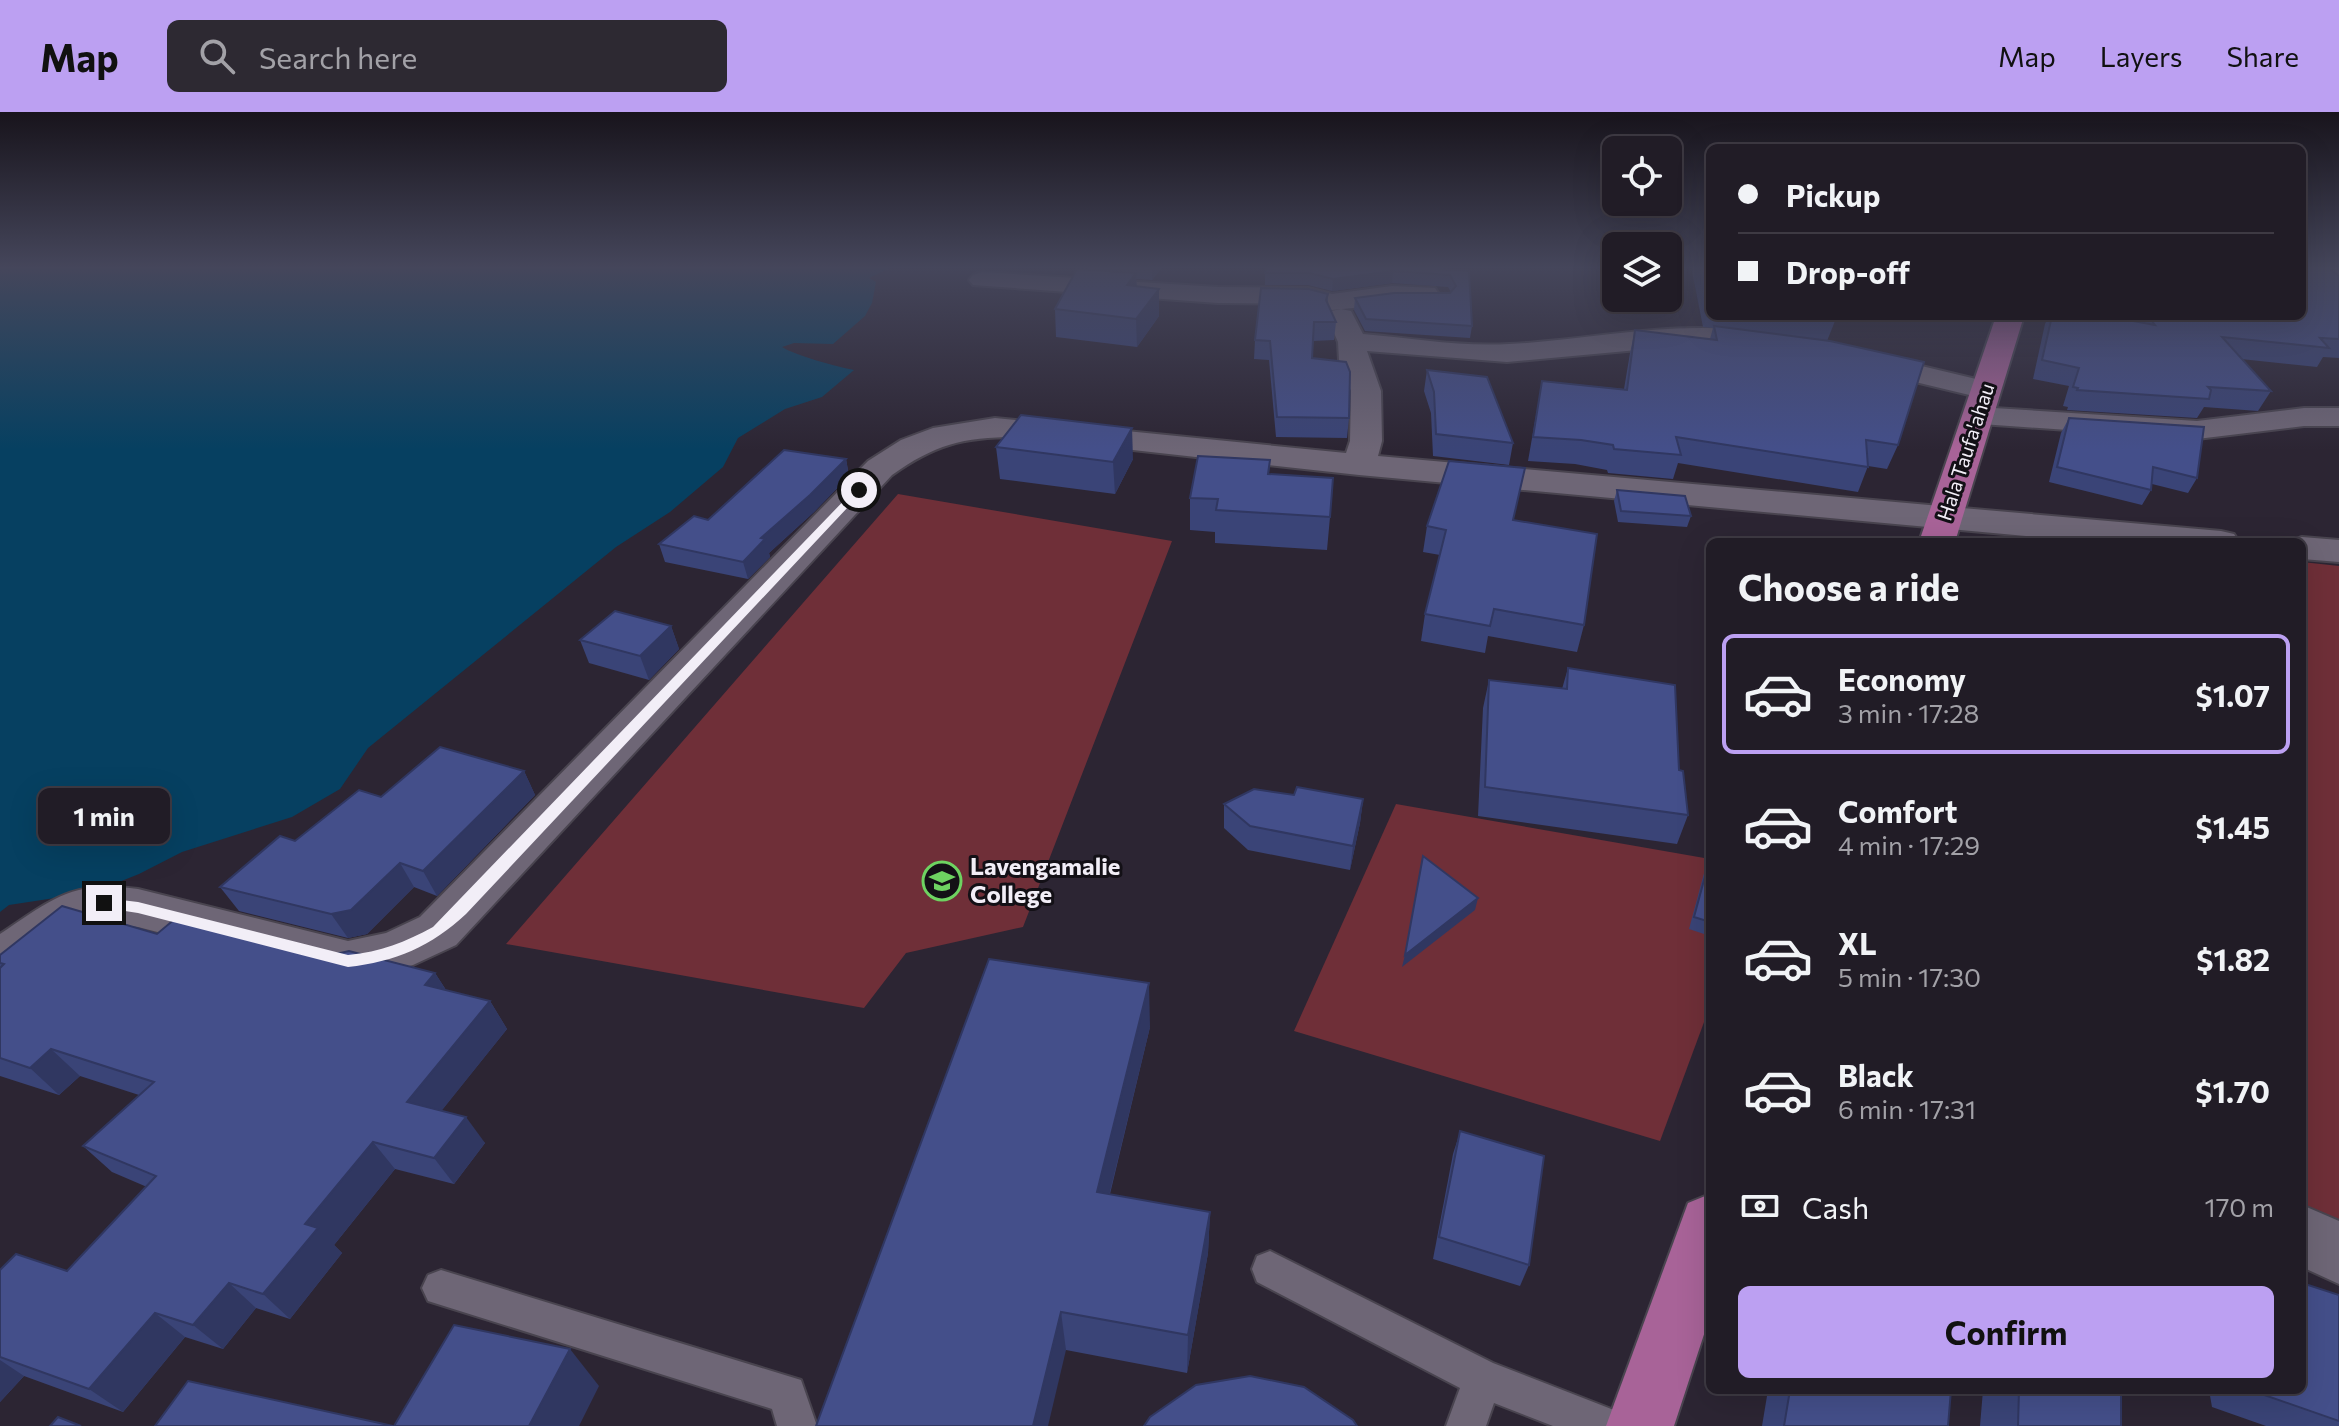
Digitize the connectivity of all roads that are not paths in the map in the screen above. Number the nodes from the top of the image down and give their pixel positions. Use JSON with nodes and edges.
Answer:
{"nodes":[{"id":1,"x":1346,"y":327,"type":"edge"},
{"id":2,"x":2006,"y":327,"type":"edge"},
{"id":3,"x":1352,"y":342,"type":"junction"},
{"id":4,"x":1796,"y":347,"type":"edge"},
{"id":5,"x":1837,"y":355,"type":"edge"},
{"id":6,"x":1982,"y":403,"type":"junction"},
{"id":7,"x":2339,"y":417,"type":"edge"},
{"id":8,"x":1359,"y":465,"type":"junction"},
{"id":9,"x":1941,"y":531,"type":"edge"},
{"id":10,"x":2119,"y":538,"type":"edge"},
{"id":11,"x":2306,"y":548,"type":"edge"},
{"id":12,"x":2339,"y":551,"type":"edge"},
{"id":13,"x":0,"y":960,"type":"edge"},
{"id":14,"x":1706,"y":1235,"type":"edge"},
{"id":15,"x":2306,"y":1236,"type":"edge"},
{"id":16,"x":2339,"y":1254,"type":"edge"},
{"id":17,"x":1270,"y":1269,"type":"dead end"},
{"id":18,"x":441,"y":1288,"type":"dead end"},
{"id":19,"x":1483,"y":1379,"type":"junction"},
{"id":20,"x":797,"y":1426,"type":"edge"},
{"id":21,"x":1466,"y":1426,"type":"edge"},
{"id":22,"x":1605,"y":1426,"type":"edge"},
{"id":23,"x":1640,"y":1426,"type":"edge"}],
"edges":[{"from":1,"to":3,"type":"street"},
{"from":2,"to":6,"type":"main road","name":"Hala Taufa'ahau"},
{"from":3,"to":4,"type":"street"},
{"from":3,"to":8,"type":"street"},
{"from":5,"to":6,"type":"street"},
{"from":6,"to":7,"type":"street"},
{"from":6,"to":9,"type":"main road","name":"Hala Taufa'ahau"},
{"from":8,"to":9,"type":"street"},
{"from":8,"to":13,"type":"street"},
{"from":9,"to":10,"type":"street"},
{"from":11,"to":12,"type":"street"},
{"from":14,"to":23,"type":"main road"},
{"from":15,"to":16,"type":"street"},
{"from":17,"to":19,"type":"lane"},
{"from":18,"to":20,"type":"lane"},
{"from":19,"to":21,"type":"lane"},
{"from":19,"to":22,"type":"lane"}]}
